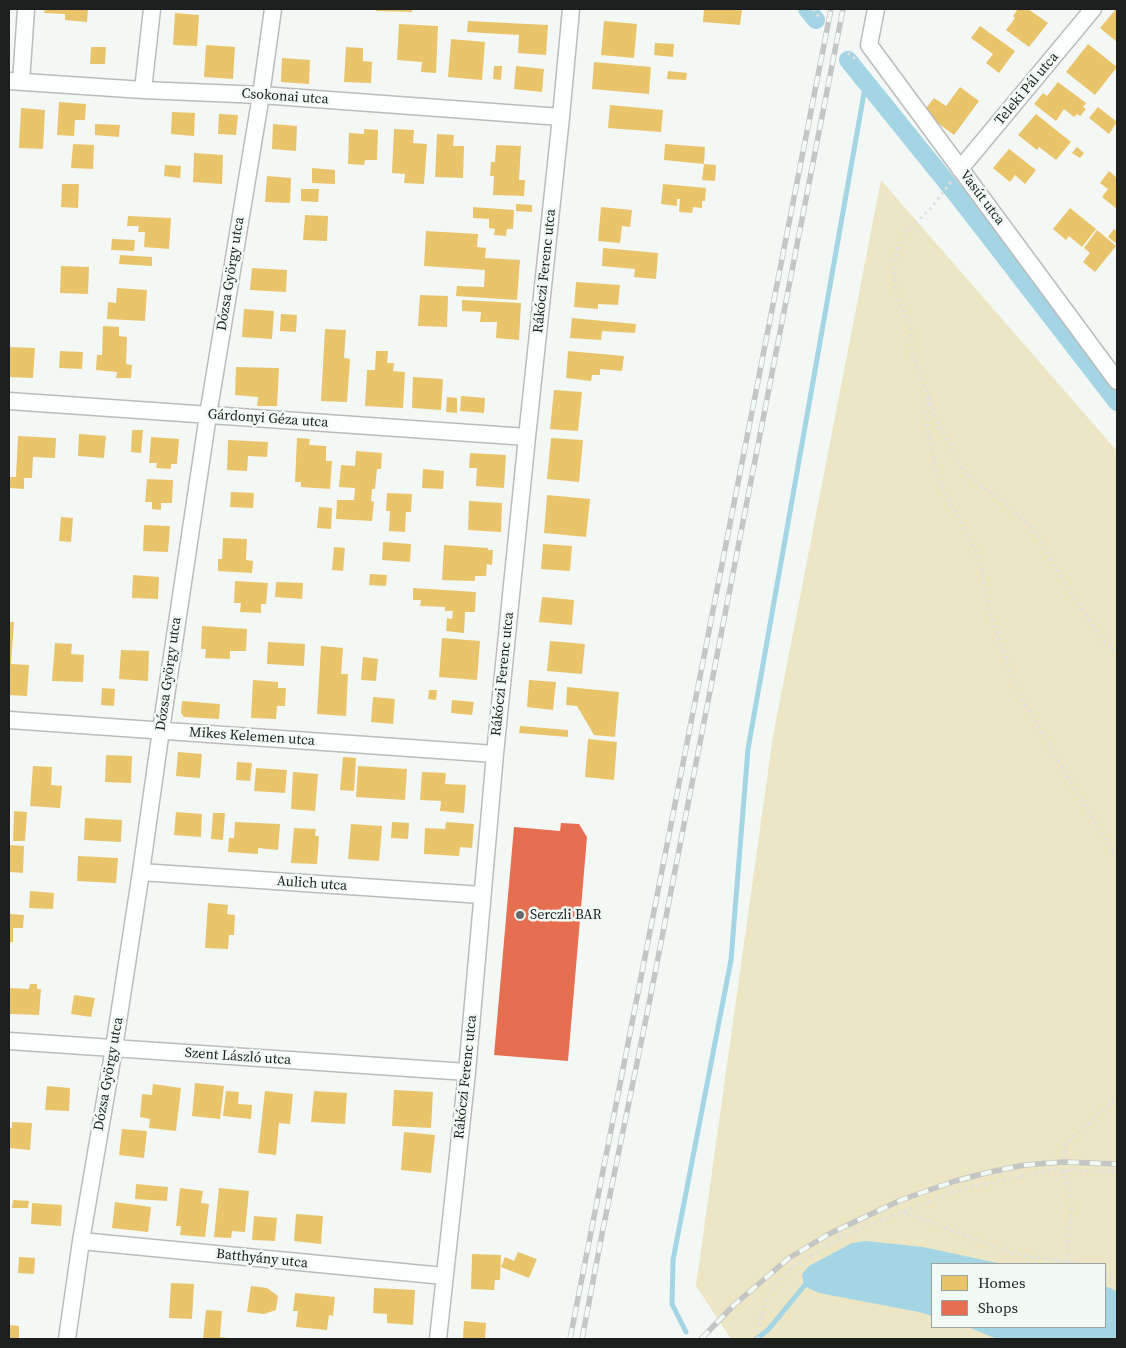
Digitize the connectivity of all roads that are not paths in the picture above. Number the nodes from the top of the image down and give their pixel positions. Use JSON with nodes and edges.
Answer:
{"nodes":[{"id":1,"x":26,"y":9,"type":"edge"},
{"id":2,"x":152,"y":9,"type":"edge"},
{"id":3,"x":274,"y":9,"type":"edge"},
{"id":4,"x":571,"y":9,"type":"edge"},
{"id":5,"x":876,"y":9,"type":"edge"},
{"id":6,"x":1093,"y":9,"type":"edge"},
{"id":7,"x":15,"y":82,"type":"edge"},
{"id":8,"x":143,"y":90,"type":"junction"},
{"id":9,"x":261,"y":95,"type":"junction"},
{"id":10,"x":561,"y":117,"type":"junction"},
{"id":11,"x":960,"y":170,"type":"junction"},
{"id":12,"x":1117,"y":381,"type":"edge"},
{"id":13,"x":9,"y":401,"type":"edge"},
{"id":14,"x":208,"y":414,"type":"junction"},
{"id":15,"x":527,"y":437,"type":"junction"},
{"id":16,"x":9,"y":720,"type":"edge"},
{"id":17,"x":161,"y":730,"type":"junction"},
{"id":18,"x":495,"y":754,"type":"junction"},
{"id":19,"x":141,"y":872,"type":"junction"},
{"id":20,"x":482,"y":895,"type":"junction"},
{"id":21,"x":9,"y":1041,"type":"edge"},
{"id":22,"x":114,"y":1048,"type":"junction"},
{"id":23,"x":468,"y":1072,"type":"junction"},
{"id":24,"x":81,"y":1241,"type":"junction"},
{"id":25,"x":444,"y":1276,"type":"junction"},
{"id":26,"x":68,"y":1339,"type":"edge"},
{"id":27,"x":438,"y":1339,"type":"edge"}],
"edges":[{"from":1,"to":7,"type":"street"},
{"from":2,"to":8,"type":"street"},
{"from":3,"to":9,"type":"street","name":"Dózsa György utca"},
{"from":4,"to":10,"type":"street","name":"Rákóczi Ferenc utca"},
{"from":5,"to":11,"type":"street","name":"Vasút utca"},
{"from":6,"to":11,"type":"street","name":"Teleki Pál utca"},
{"from":7,"to":8,"type":"street","name":"Csokonai utca"},
{"from":8,"to":9,"type":"street","name":"Csokonai utca"},
{"from":9,"to":10,"type":"street","name":"Csokonai utca"},
{"from":9,"to":14,"type":"street","name":"Dózsa György utca"},
{"from":10,"to":15,"type":"street","name":"Rákóczi Ferenc utca"},
{"from":11,"to":12,"type":"street","name":"Vasút utca"},
{"from":13,"to":14,"type":"street","name":"Gárdonyi Géza utca"},
{"from":14,"to":15,"type":"street","name":"Gárdonyi Géza utca"},
{"from":14,"to":17,"type":"street","name":"Dózsa György utca"},
{"from":15,"to":18,"type":"street","name":"Rákóczi Ferenc utca"},
{"from":16,"to":17,"type":"street","name":"Mikes Kelemen utca"},
{"from":17,"to":18,"type":"street","name":"Mikes Kelemen utca"},
{"from":17,"to":19,"type":"street","name":"Dózsa György utca"},
{"from":18,"to":20,"type":"street","name":"Rákóczi Ferenc utca"},
{"from":19,"to":20,"type":"street","name":"Aulich utca"},
{"from":19,"to":22,"type":"street","name":"Dózsa György utca"},
{"from":20,"to":23,"type":"street","name":"Rákóczi Ferenc utca"},
{"from":21,"to":22,"type":"street","name":"Szent László utca"},
{"from":22,"to":23,"type":"street","name":"Szent László utca"},
{"from":22,"to":24,"type":"street","name":"Dózsa György utca"},
{"from":23,"to":25,"type":"street","name":"Rákóczi Ferenc utca"},
{"from":24,"to":25,"type":"street","name":"Batthyány utca"},
{"from":24,"to":26,"type":"street","name":"Dózsa György utca"},
{"from":25,"to":27,"type":"street","name":"Rákóczi Ferenc utca"}]}
